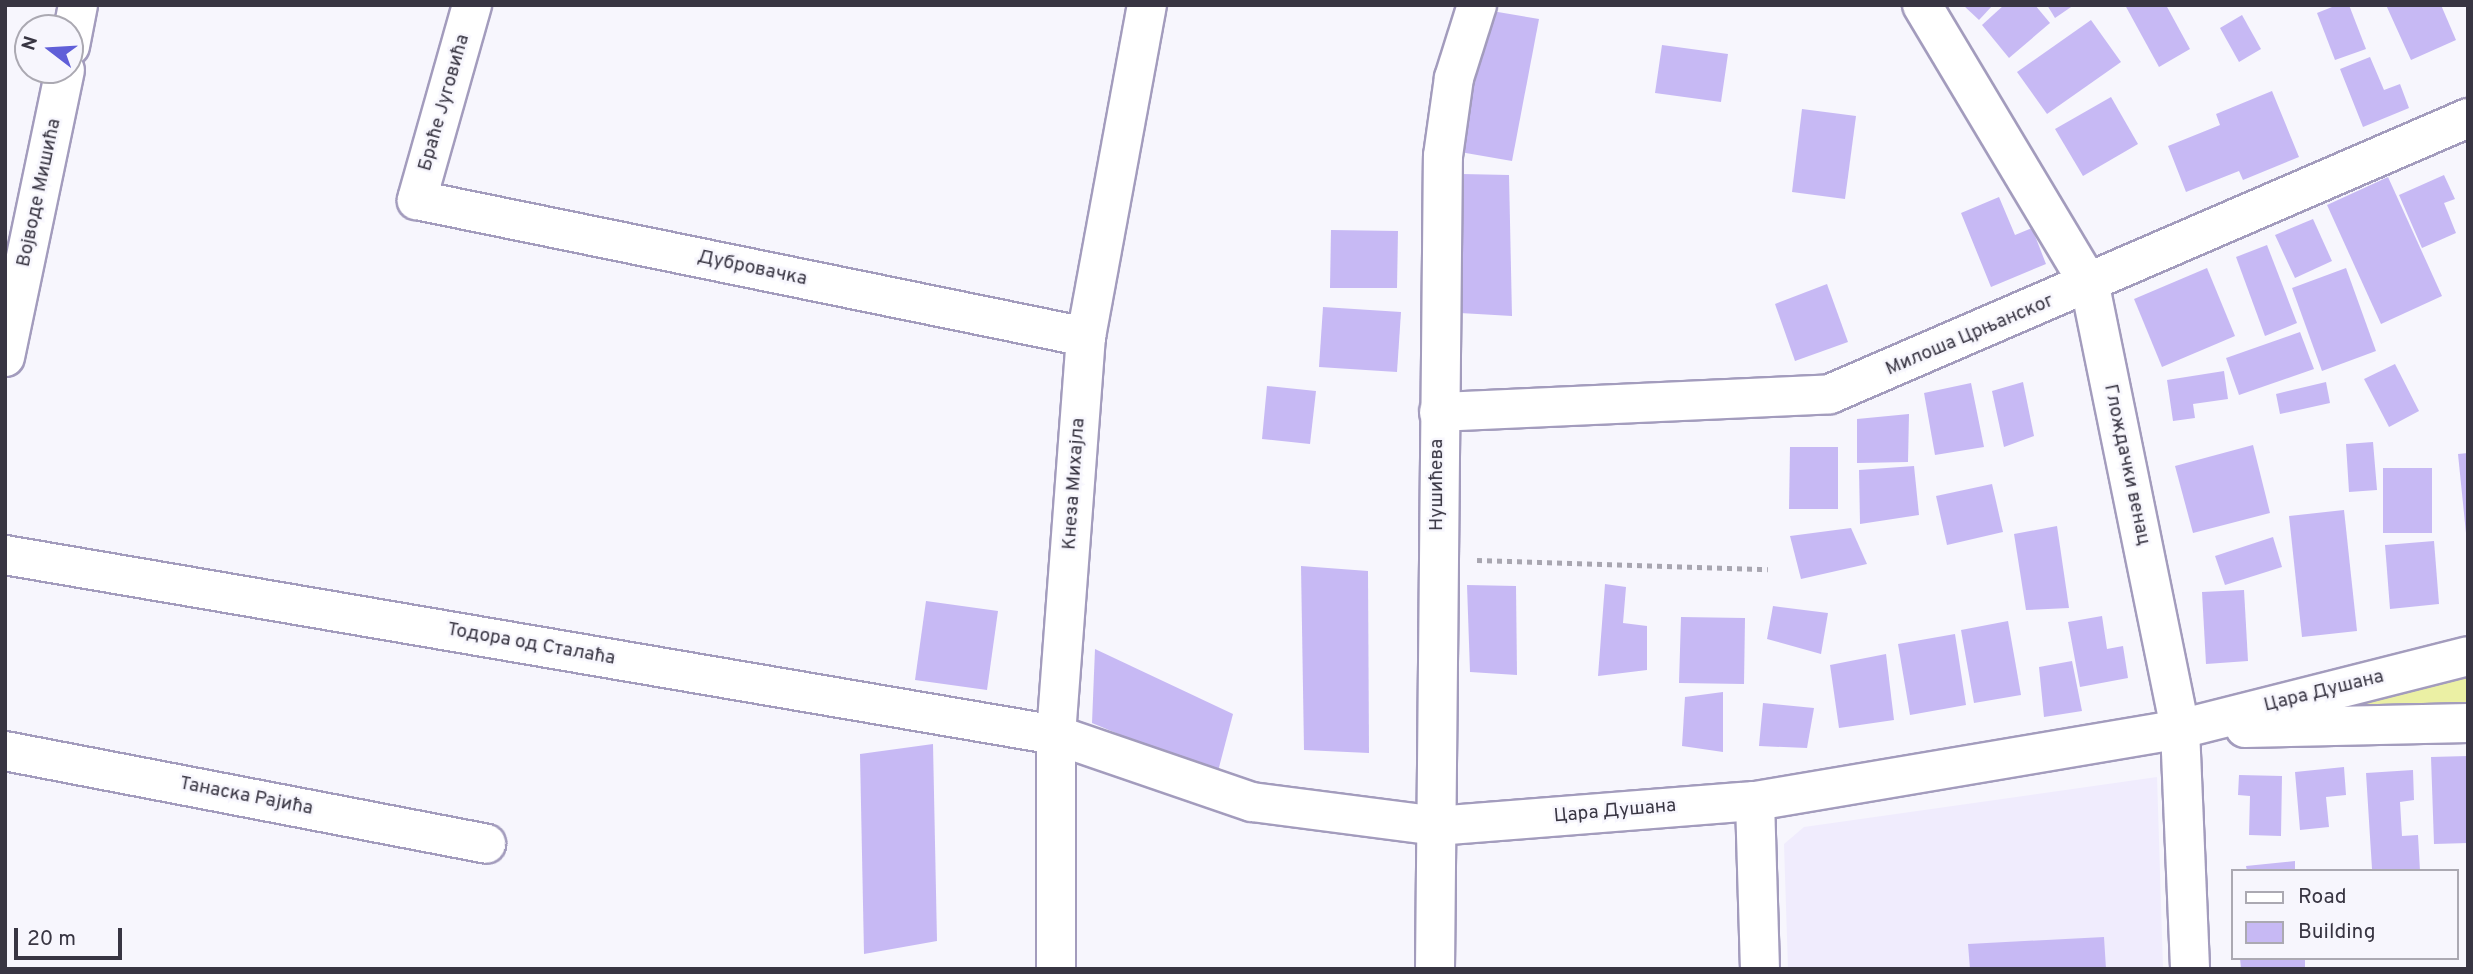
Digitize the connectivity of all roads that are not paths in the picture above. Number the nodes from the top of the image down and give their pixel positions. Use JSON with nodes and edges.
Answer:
{"nodes":[{"id":1,"x":472,"y":5,"type":"edge"},
{"id":2,"x":1147,"y":5,"type":"edge"},
{"id":3,"x":1477,"y":5,"type":"edge"},
{"id":4,"x":1922,"y":5,"type":"edge"},
{"id":5,"x":62,"y":84,"type":"edge"},
{"id":6,"x":2468,"y":118,"type":"edge"},
{"id":7,"x":418,"y":200,"type":"joint"},
{"id":8,"x":2090,"y":286,"type":"junction"},
{"id":9,"x":1086,"y":337,"type":"junction"},
{"id":10,"x":5,"y":358,"type":"edge"},
{"id":11,"x":1439,"y":412,"type":"junction"},
{"id":12,"x":5,"y":555,"type":"edge"},
{"id":13,"x":2468,"y":656,"type":"edge"},
{"id":14,"x":2468,"y":723,"type":"edge"},
{"id":15,"x":2180,"y":729,"type":"junction"},
{"id":16,"x":1056,"y":735,"type":"junction"},
{"id":17,"x":5,"y":751,"type":"edge"},
{"id":18,"x":1755,"y":801,"type":"junction"},
{"id":19,"x":1436,"y":826,"type":"junction"},
{"id":20,"x":486,"y":844,"type":"dead end"},
{"id":21,"x":1056,"y":969,"type":"edge"},
{"id":22,"x":1436,"y":969,"type":"edge"},
{"id":23,"x":1760,"y":969,"type":"edge"},
{"id":24,"x":2190,"y":969,"type":"edge"}],
"edges":[{"from":1,"to":7,"type":"street","name":"Браће Југовића"},
{"from":2,"to":9,"type":"street","name":"Кнеза Михајла"},
{"from":3,"to":11,"type":"street","name":"Нушићева"},
{"from":4,"to":8,"type":"street","name":"Глождачки венац"},
{"from":5,"to":10,"type":"street","name":"Војводе Мишића"},
{"from":6,"to":8,"type":"street","name":"Милоша Црњанског"},
{"from":7,"to":9,"type":"street","name":"Дубровачка"},
{"from":8,"to":11,"type":"street","name":"Милоша Црњанског"},
{"from":8,"to":15,"type":"street","name":"Глождачки венац"},
{"from":9,"to":16,"type":"street","name":"Кнеза Михајла"},
{"from":11,"to":19,"type":"street","name":"Нушићева"},
{"from":12,"to":16,"type":"street","name":"Тодора од Сталаћа"},
{"from":13,"to":15,"type":"street","name":"Цара Душана"},
{"from":14,"to":15,"type":"street","name":"Цара Душана"},
{"from":15,"to":18,"type":"street","name":"Цара Душана"},
{"from":15,"to":24,"type":"street","name":"Глождачки венац"},
{"from":16,"to":19,"type":"street","name":"Цара Душана"},
{"from":16,"to":21,"type":"street","name":"Кнеза Михајла"},
{"from":17,"to":20,"type":"street","name":"Танаска Рајића"},
{"from":18,"to":19,"type":"street","name":"Цара Душана"},
{"from":18,"to":23,"type":"street"},
{"from":19,"to":22,"type":"street","name":"Нушићева"}]}
